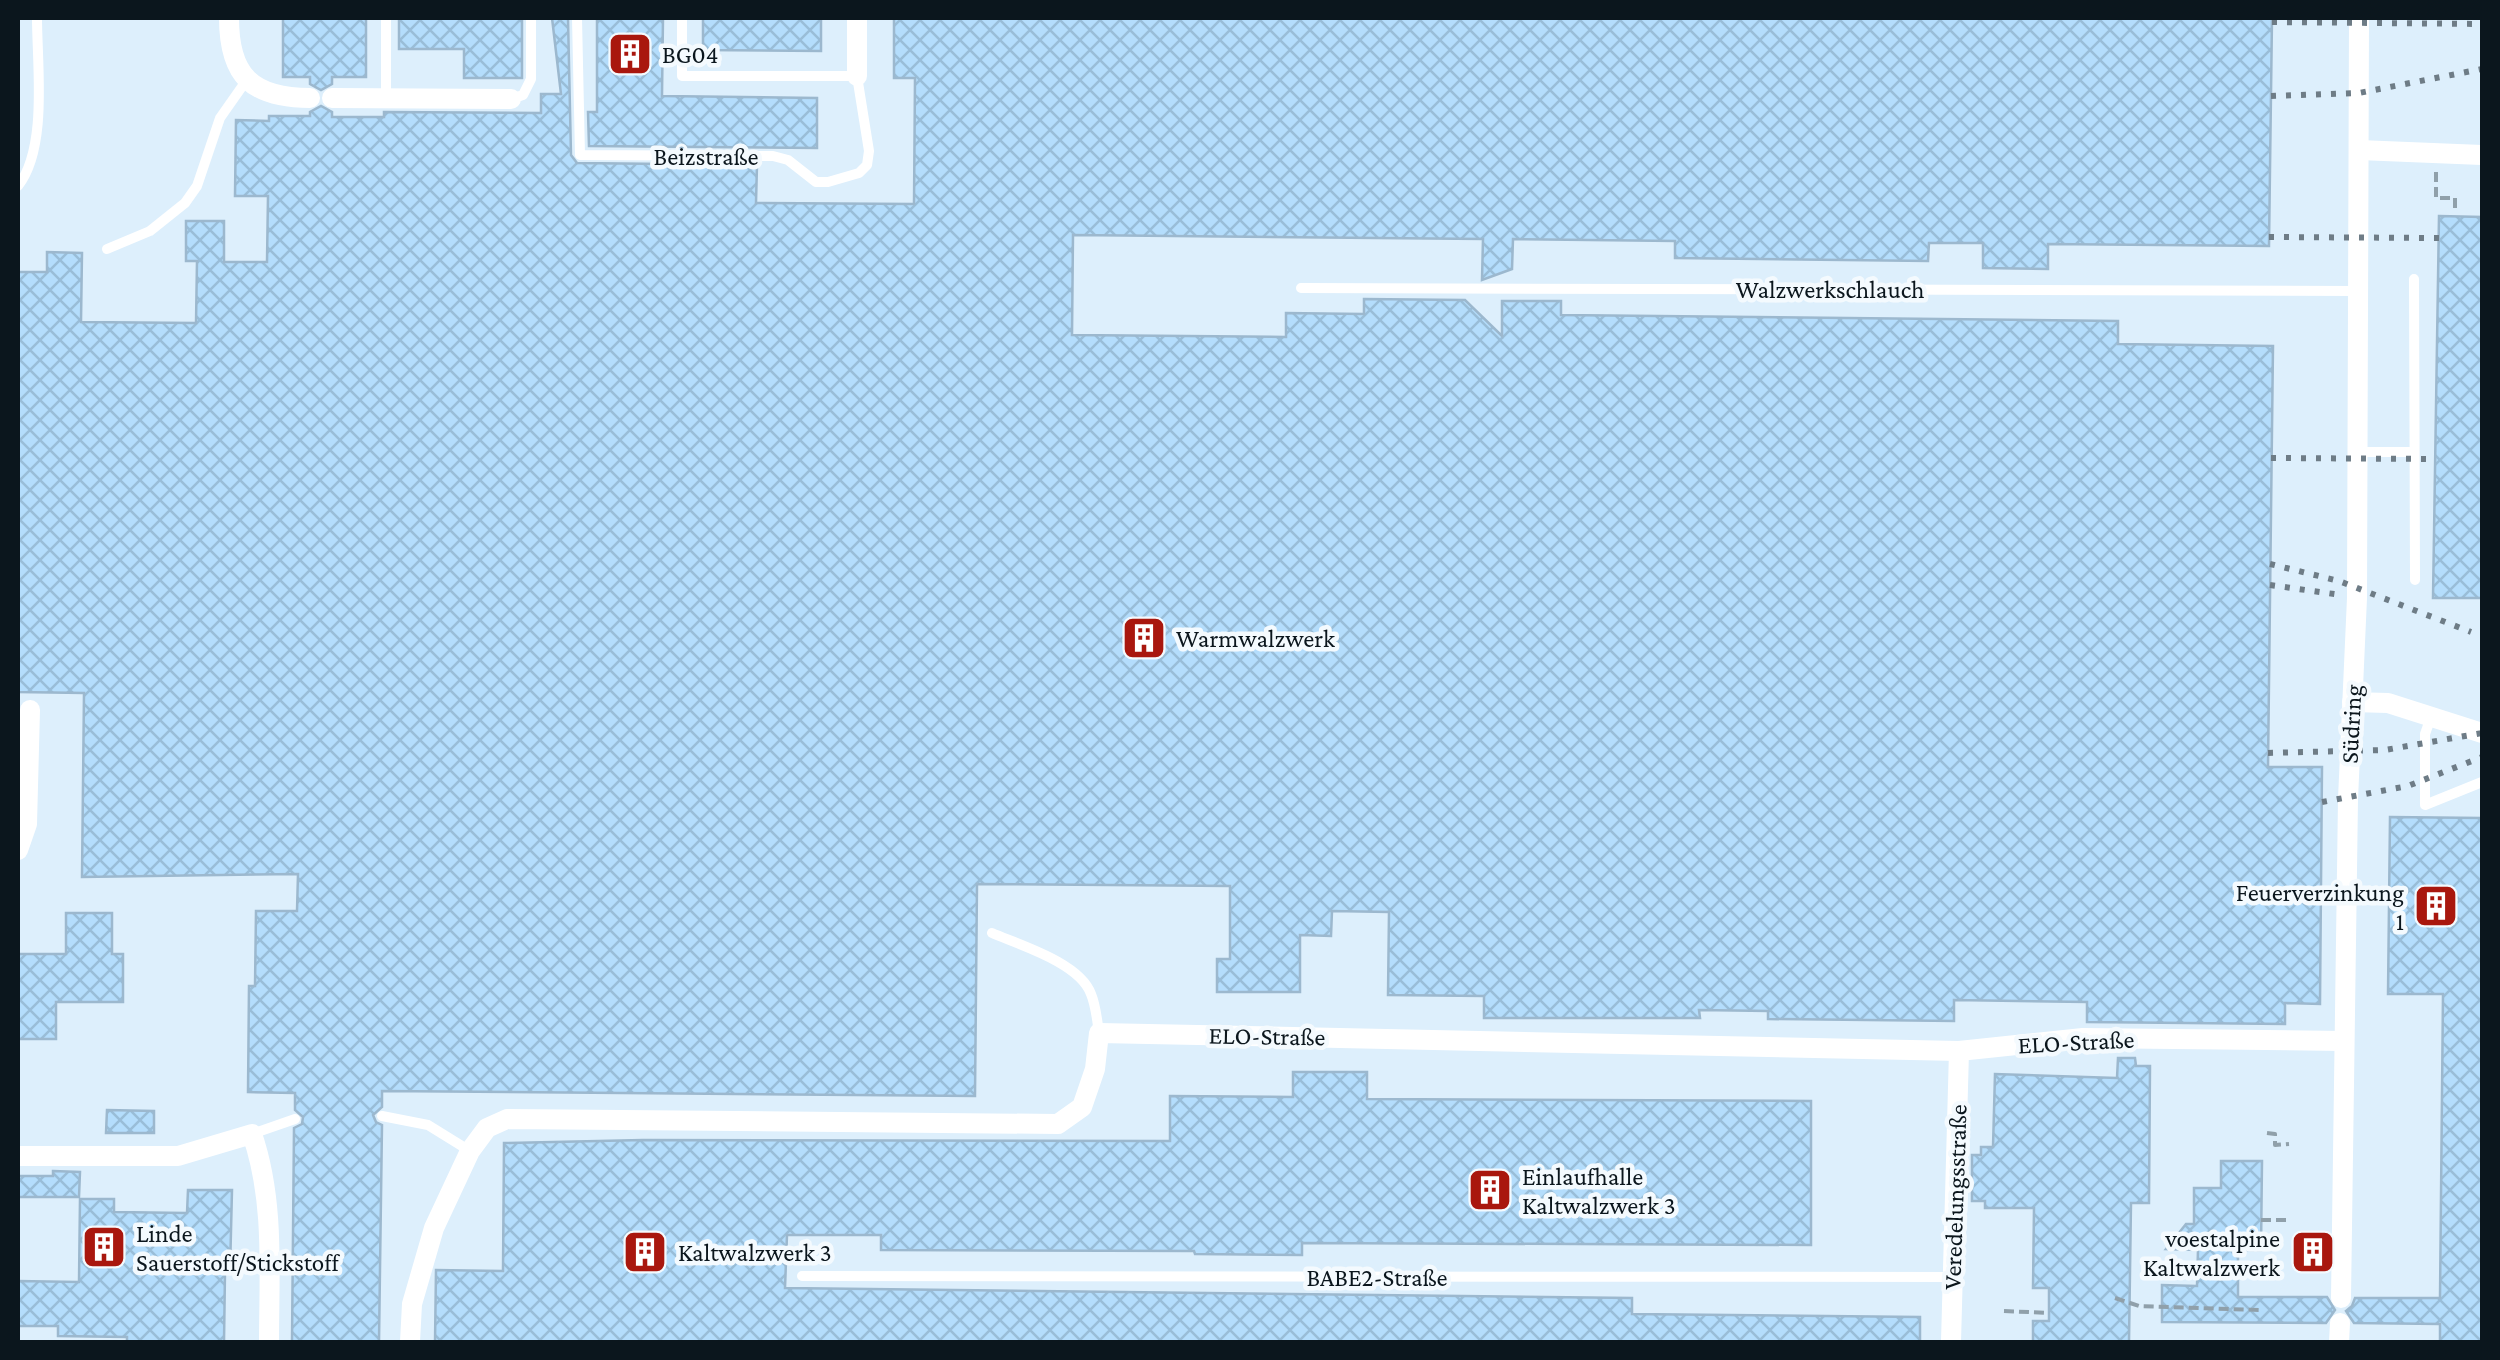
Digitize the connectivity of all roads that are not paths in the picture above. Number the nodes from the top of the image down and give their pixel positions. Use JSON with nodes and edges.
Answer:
{"nodes":[{"id":1,"x":38,"y":18,"type":"edge"},
{"id":2,"x":229,"y":18,"type":"edge"},
{"id":3,"x":386,"y":18,"type":"edge"},
{"id":4,"x":531,"y":18,"type":"edge"},
{"id":5,"x":577,"y":18,"type":"edge"},
{"id":6,"x":682,"y":18,"type":"edge"},
{"id":7,"x":857,"y":18,"type":"edge"},
{"id":8,"x":2360,"y":18,"type":"edge"},
{"id":9,"x":857,"y":76,"type":"junction"},
{"id":10,"x":246,"y":80,"type":"junction"},
{"id":11,"x":310,"y":98,"type":"dead end"},
{"id":12,"x":332,"y":98,"type":"dead end"},
{"id":13,"x":386,"y":99,"type":"junction"},
{"id":14,"x":511,"y":99,"type":"joint"},
{"id":15,"x":2359,"y":150,"type":"junction"},
{"id":16,"x":2482,"y":155,"type":"edge"},
{"id":17,"x":18,"y":186,"type":"edge"},
{"id":18,"x":106,"y":249,"type":"dead end"},
{"id":19,"x":2414,"y":279,"type":"dead end"},
{"id":20,"x":1301,"y":288,"type":"dead end"},
{"id":21,"x":2358,"y":290,"type":"junction"},
{"id":22,"x":2357,"y":452,"type":"junction"},
{"id":23,"x":2414,"y":452,"type":"junction"},
{"id":24,"x":2415,"y":580,"type":"dead end"},
{"id":25,"x":2352,"y":702,"type":"junction"},
{"id":26,"x":30,"y":710,"type":"dead end"},
{"id":27,"x":2431,"y":717,"type":"junction"},
{"id":28,"x":2482,"y":734,"type":"edge"},
{"id":29,"x":2482,"y":782,"type":"edge"},
{"id":30,"x":18,"y":850,"type":"edge"},
{"id":31,"x":992,"y":933,"type":"dead end"},
{"id":32,"x":1099,"y":1033,"type":"junction"},
{"id":33,"x":2344,"y":1041,"type":"junction"},
{"id":34,"x":1958,"y":1051,"type":"junction"},
{"id":35,"x":382,"y":1116,"type":"dead end"},
{"id":36,"x":294,"y":1119,"type":"dead end"},
{"id":37,"x":252,"y":1134,"type":"junction"},
{"id":38,"x":470,"y":1151,"type":"junction"},
{"id":39,"x":18,"y":1156,"type":"edge"},
{"id":40,"x":802,"y":1276,"type":"dead end"},
{"id":41,"x":1953,"y":1277,"type":"junction"},
{"id":42,"x":2340,"y":1298,"type":"dead end"},
{"id":43,"x":269,"y":1342,"type":"edge"},
{"id":44,"x":410,"y":1342,"type":"edge"},
{"id":45,"x":1951,"y":1342,"type":"edge"}],
"edges":[{"from":1,"to":17,"type":"lane"},
{"from":2,"to":10,"type":"street"},
{"from":3,"to":13,"type":"lane"},
{"from":4,"to":14,"type":"lane"},
{"from":5,"to":9,"type":"lane","name":"Beizstraße"},
{"from":6,"to":9,"type":"lane"},
{"from":7,"to":9,"type":"street","name":"Beizstraße"},
{"from":8,"to":15,"type":"street","name":"Südring"},
{"from":10,"to":11,"type":"street"},
{"from":10,"to":18,"type":"lane"},
{"from":12,"to":13,"type":"street"},
{"from":13,"to":14,"type":"street"},
{"from":15,"to":16,"type":"street"},
{"from":15,"to":21,"type":"street","name":"Südring"},
{"from":19,"to":23,"type":"lane"},
{"from":20,"to":21,"type":"lane","name":"Walzwerkschlauch"},
{"from":21,"to":22,"type":"street","name":"Südring"},
{"from":22,"to":23,"type":"lane"},
{"from":22,"to":25,"type":"street","name":"Südring"},
{"from":23,"to":24,"type":"lane"},
{"from":25,"to":27,"type":"street"},
{"from":25,"to":33,"type":"street","name":"Südring"},
{"from":26,"to":30,"type":"street"},
{"from":27,"to":28,"type":"street"},
{"from":27,"to":29,"type":"lane"},
{"from":31,"to":32,"type":"lane"},
{"from":32,"to":34,"type":"street","name":"ELO-Straße"},
{"from":32,"to":38,"type":"street"},
{"from":33,"to":34,"type":"street","name":"ELO-Straße"},
{"from":33,"to":42,"type":"street","name":"Südring"},
{"from":34,"to":41,"type":"street","name":"Veredelungsstraße"},
{"from":35,"to":38,"type":"lane"},
{"from":36,"to":37,"type":"lane"},
{"from":37,"to":39,"type":"street"},
{"from":37,"to":43,"type":"street"},
{"from":38,"to":44,"type":"street"},
{"from":40,"to":41,"type":"lane","name":"BABE2-Straße"},
{"from":41,"to":45,"type":"street","name":"Veredelungsstraße"}]}
